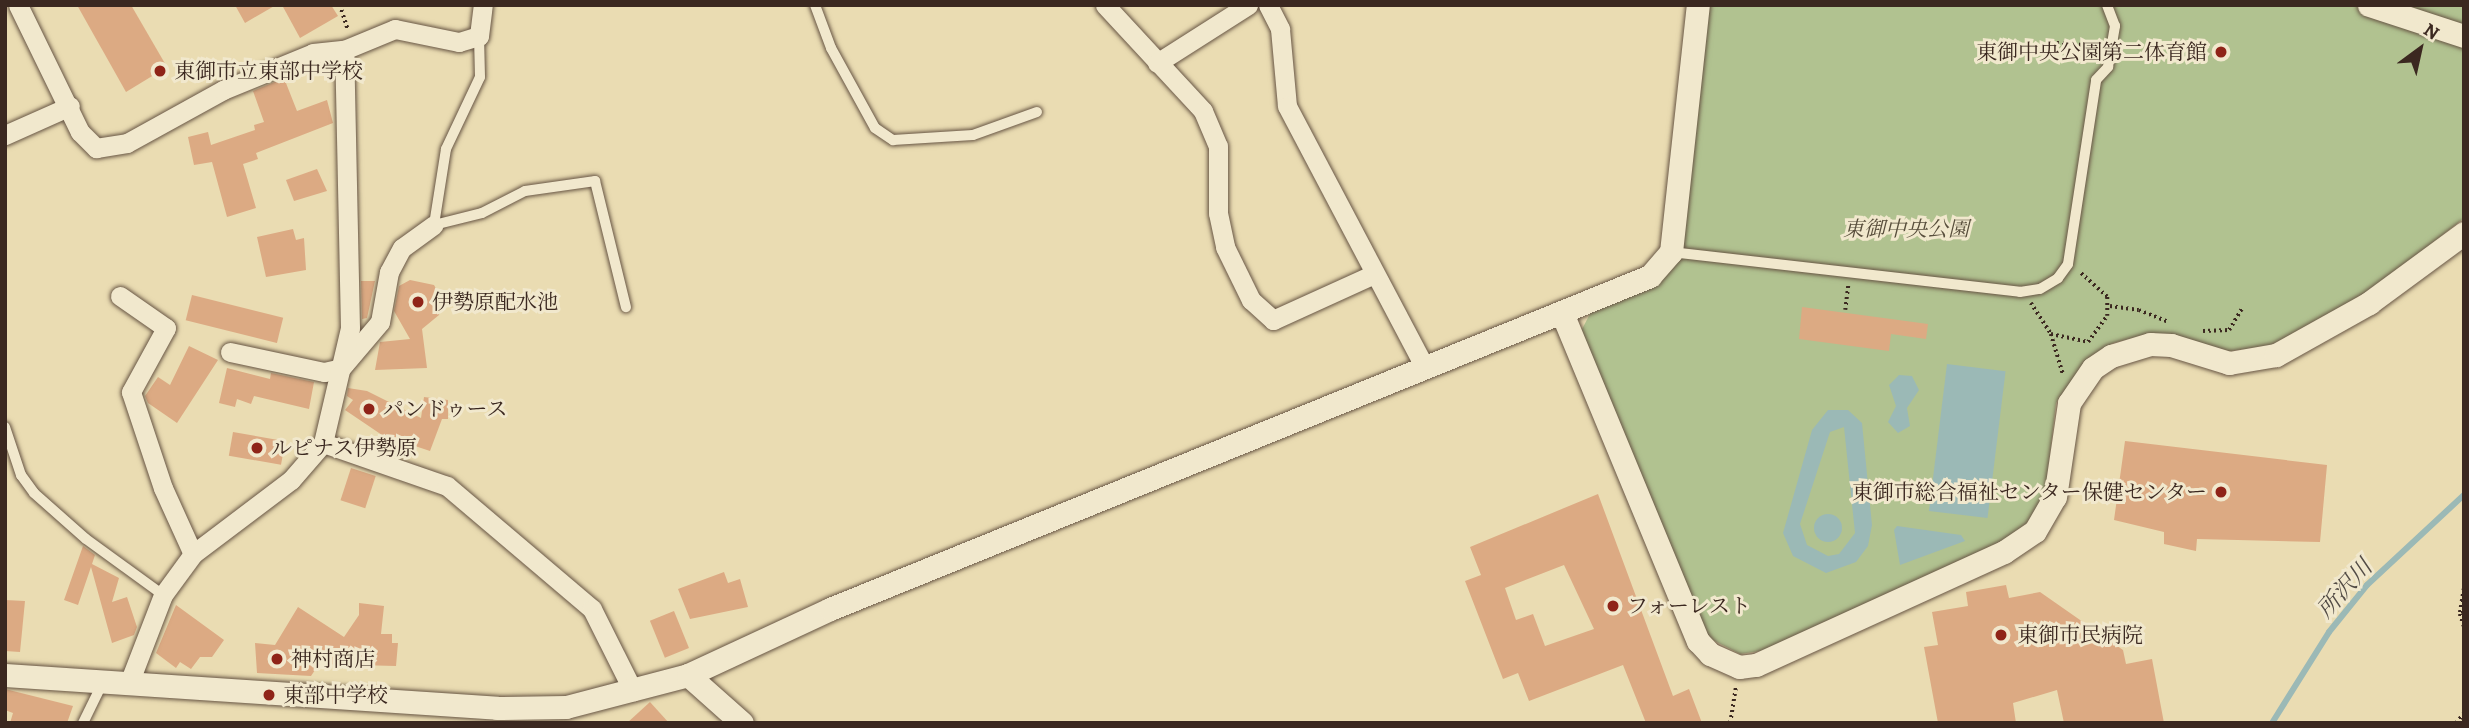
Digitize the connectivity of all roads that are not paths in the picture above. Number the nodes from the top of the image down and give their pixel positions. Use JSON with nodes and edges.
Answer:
{"nodes":[{"id":1,"x":18,"y":5,"type":"edge"},
{"id":2,"x":483,"y":5,"type":"edge"},
{"id":3,"x":815,"y":5,"type":"edge"},
{"id":4,"x":1105,"y":5,"type":"edge"},
{"id":5,"x":1248,"y":5,"type":"edge"},
{"id":6,"x":1268,"y":5,"type":"edge"},
{"id":7,"x":1698,"y":5,"type":"edge"},
{"id":8,"x":2107,"y":5,"type":"edge"},
{"id":9,"x":2369,"y":5,"type":"edge"},
{"id":10,"x":480,"y":36,"type":"junction"},
{"id":11,"x":2464,"y":36,"type":"edge"},
{"id":12,"x":349,"y":47,"type":"junction"},
{"id":13,"x":1157,"y":63,"type":"junction"},
{"id":14,"x":70,"y":106,"type":"junction"},
{"id":15,"x":1037,"y":112,"type":"dead end"},
{"id":16,"x":5,"y":135,"type":"edge"},
{"id":17,"x":434,"y":225,"type":"junction"},
{"id":18,"x":2464,"y":233,"type":"edge"},
{"id":19,"x":1671,"y":252,"type":"junction"},
{"id":20,"x":1372,"y":275,"type":"junction"},
{"id":21,"x":120,"y":296,"type":"dead end"},
{"id":22,"x":626,"y":307,"type":"dead end"},
{"id":23,"x":1562,"y":313,"type":"junction"},
{"id":24,"x":230,"y":352,"type":"dead end"},
{"id":25,"x":341,"y":368,"type":"junction"},
{"id":26,"x":1425,"y":368,"type":"junction"},
{"id":27,"x":5,"y":428,"type":"edge"},
{"id":28,"x":323,"y":443,"type":"junction"},
{"id":29,"x":193,"y":554,"type":"junction"},
{"id":30,"x":163,"y":595,"type":"junction"},
{"id":31,"x":5,"y":675,"type":"edge"},
{"id":32,"x":688,"y":675,"type":"junction"},
{"id":33,"x":103,"y":683,"type":"junction"},
{"id":34,"x":129,"y":683,"type":"junction"},
{"id":35,"x":633,"y":691,"type":"junction"},
{"id":36,"x":570,"y":715,"type":"edge"},
{"id":37,"x":83,"y":723,"type":"edge"},
{"id":38,"x":742,"y":723,"type":"edge"}],
"edges":[{"from":1,"to":14,"type":"street"},
{"from":2,"to":10,"type":"street"},
{"from":3,"to":15,"type":"lane"},
{"from":4,"to":13,"type":"street"},
{"from":5,"to":13,"type":"street"},
{"from":6,"to":20,"type":"street"},
{"from":7,"to":19,"type":"street"},
{"from":8,"to":19,"type":"lane"},
{"from":9,"to":11,"type":"street"},
{"from":10,"to":12,"type":"street"},
{"from":10,"to":17,"type":"lane"},
{"from":12,"to":14,"type":"street"},
{"from":12,"to":25,"type":"street"},
{"from":13,"to":20,"type":"street"},
{"from":14,"to":16,"type":"street"},
{"from":17,"to":22,"type":"lane"},
{"from":17,"to":25,"type":"street"},
{"from":18,"to":23,"type":"street"},
{"from":19,"to":23,"type":"street"},
{"from":20,"to":26,"type":"street"},
{"from":21,"to":29,"type":"street"},
{"from":23,"to":26,"type":"street"},
{"from":24,"to":25,"type":"street"},
{"from":25,"to":28,"type":"street"},
{"from":26,"to":32,"type":"street"},
{"from":27,"to":30,"type":"lane"},
{"from":28,"to":29,"type":"street"},
{"from":28,"to":35,"type":"street"},
{"from":29,"to":30,"type":"street"},
{"from":30,"to":34,"type":"street"},
{"from":31,"to":33,"type":"street"},
{"from":32,"to":35,"type":"street"},
{"from":32,"to":38,"type":"street"},
{"from":33,"to":34,"type":"street"},
{"from":33,"to":37,"type":"lane"},
{"from":34,"to":36,"type":"street"},
{"from":35,"to":36,"type":"street"}]}
